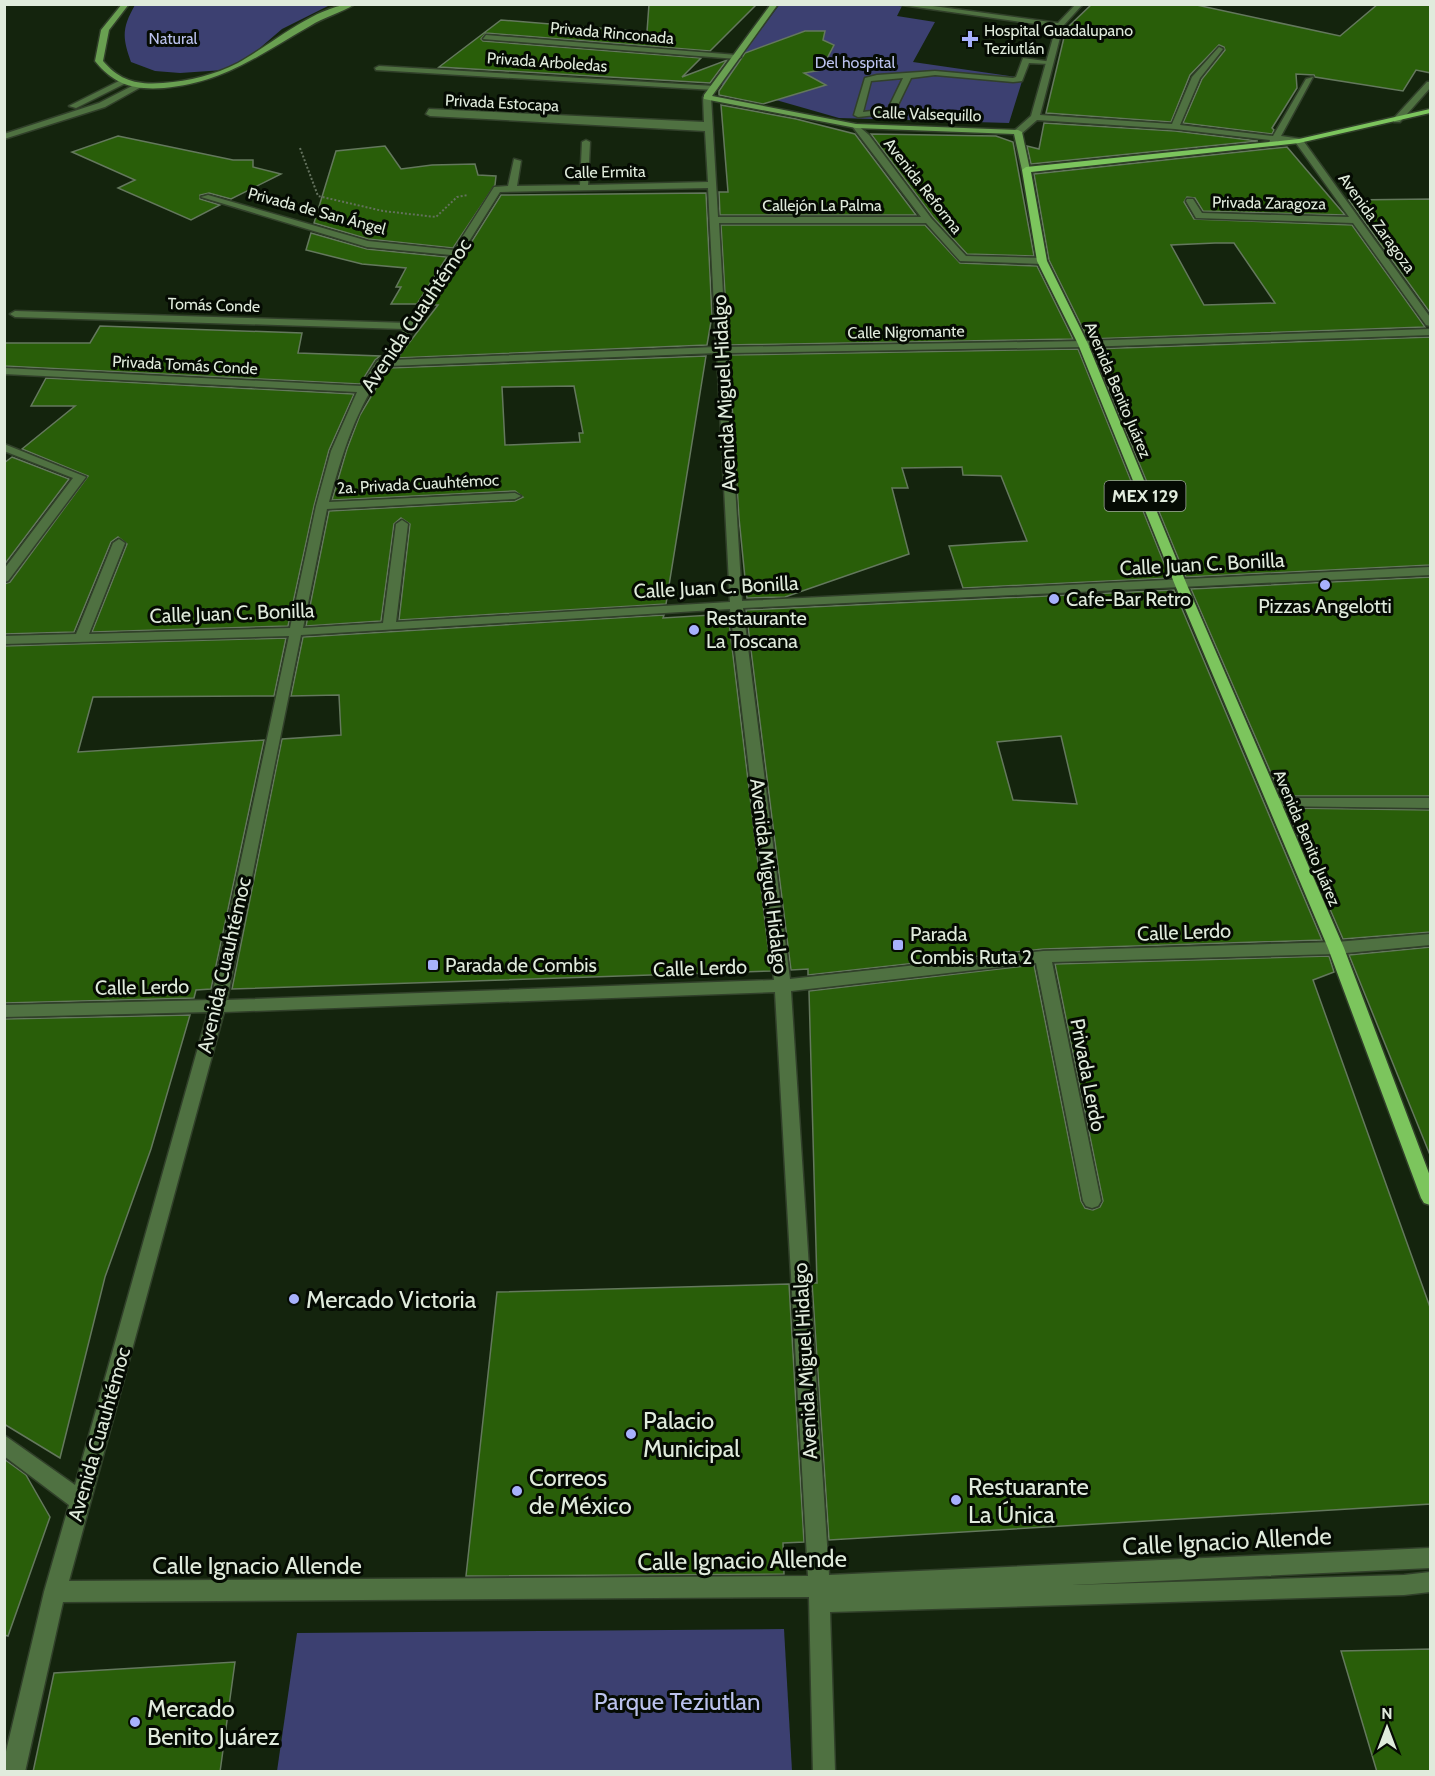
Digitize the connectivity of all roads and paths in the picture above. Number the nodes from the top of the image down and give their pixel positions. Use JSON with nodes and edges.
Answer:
{"nodes":[{"id":1,"x":126,"y":4,"type":"edge"},
{"id":2,"x":352,"y":4,"type":"edge"},
{"id":3,"x":775,"y":4,"type":"edge"},
{"id":4,"x":898,"y":4,"type":"edge"},
{"id":5,"x":1080,"y":4,"type":"edge"},
{"id":6,"x":1060,"y":25,"type":"junction"},
{"id":7,"x":486,"y":37,"type":"dead end"},
{"id":8,"x":1219,"y":49,"type":"dead end"},
{"id":9,"x":737,"y":57,"type":"junction"},
{"id":10,"x":1050,"y":62,"type":"junction"},
{"id":11,"x":379,"y":68,"type":"dead end"},
{"id":12,"x":908,"y":76,"type":"junction"},
{"id":13,"x":1310,"y":79,"type":"dead end"},
{"id":14,"x":122,"y":83,"type":"junction"},
{"id":15,"x":1431,"y":84,"type":"edge"},
{"id":16,"x":137,"y":87,"type":"junction"},
{"id":17,"x":710,"y":92,"type":"junction"},
{"id":18,"x":1431,"y":111,"type":"edge"},
{"id":19,"x":858,"y":115,"type":"junction"},
{"id":20,"x":1035,"y":117,"type":"junction"},
{"id":21,"x":1397,"y":120,"type":"junction"},
{"id":22,"x":835,"y":123,"type":"junction"},
{"id":23,"x":856,"y":126,"type":"junction"},
{"id":24,"x":708,"y":127,"type":"junction"},
{"id":25,"x":1175,"y":127,"type":"junction"},
{"id":26,"x":4,"y":130,"type":"edge"},
{"id":27,"x":1018,"y":132,"type":"junction"},
{"id":28,"x":4,"y":137,"type":"edge"},
{"id":29,"x":1274,"y":141,"type":"junction"},
{"id":30,"x":1299,"y":141,"type":"junction"},
{"id":31,"x":586,"y":142,"type":"dead end"},
{"id":32,"x":300,"y":148,"type":"dead end"},
{"id":33,"x":517,"y":161,"type":"dead end"},
{"id":34,"x":1026,"y":170,"type":"junction"},
{"id":35,"x":713,"y":185,"type":"junction"},
{"id":36,"x":584,"y":187,"type":"junction"},
{"id":37,"x":512,"y":188,"type":"junction"},
{"id":38,"x":497,"y":189,"type":"junction"},
{"id":39,"x":205,"y":197,"type":"dead end"},
{"id":40,"x":1190,"y":201,"type":"dead end"},
{"id":41,"x":716,"y":220,"type":"junction"},
{"id":42,"x":928,"y":220,"type":"junction"},
{"id":43,"x":1355,"y":220,"type":"junction"},
{"id":44,"x":458,"y":253,"type":"junction"},
{"id":45,"x":1042,"y":261,"type":"junction"},
{"id":46,"x":15,"y":314,"type":"dead end"},
{"id":47,"x":1431,"y":323,"type":"edge"},
{"id":48,"x":411,"y":326,"type":"junction"},
{"id":49,"x":1431,"y":332,"type":"edge"},
{"id":50,"x":1083,"y":344,"type":"junction"},
{"id":51,"x":722,"y":350,"type":"junction"},
{"id":52,"x":381,"y":363,"type":"junction"},
{"id":53,"x":4,"y":372,"type":"edge"},
{"id":54,"x":364,"y":389,"type":"junction"},
{"id":55,"x":4,"y":447,"type":"edge"},
{"id":56,"x":515,"y":496,"type":"dead end"},
{"id":57,"x":322,"y":506,"type":"junction"},
{"id":58,"x":402,"y":524,"type":"dead end"},
{"id":59,"x":119,"y":543,"type":"dead end"},
{"id":60,"x":1431,"y":571,"type":"edge"},
{"id":61,"x":4,"y":578,"type":"edge"},
{"id":62,"x":1181,"y":585,"type":"junction"},
{"id":63,"x":736,"y":605,"type":"junction"},
{"id":64,"x":389,"y":626,"type":"junction"},
{"id":65,"x":294,"y":632,"type":"junction"},
{"id":66,"x":82,"y":636,"type":"junction"},
{"id":67,"x":4,"y":640,"type":"edge"},
{"id":68,"x":1274,"y":803,"type":"junction"},
{"id":69,"x":1431,"y":803,"type":"edge"},
{"id":70,"x":1431,"y":939,"type":"edge"},
{"id":71,"x":1336,"y":948,"type":"junction"},
{"id":72,"x":1043,"y":957,"type":"junction"},
{"id":73,"x":783,"y":986,"type":"junction"},
{"id":74,"x":218,"y":1006,"type":"junction"},
{"id":75,"x":4,"y":1011,"type":"edge"},
{"id":76,"x":1431,"y":1198,"type":"edge"},
{"id":77,"x":1092,"y":1201,"type":"dead end"},
{"id":78,"x":4,"y":1444,"type":"edge"},
{"id":79,"x":81,"y":1502,"type":"junction"},
{"id":80,"x":1431,"y":1558,"type":"edge"},
{"id":81,"x":1431,"y":1582,"type":"edge"},
{"id":82,"x":55,"y":1592,"type":"junction"},
{"id":83,"x":818,"y":1594,"type":"junction"},
{"id":84,"x":13,"y":1772,"type":"edge"},
{"id":85,"x":824,"y":1772,"type":"edge"}],
"edges":[{"from":1,"to":14,"type":"main road"},
{"from":2,"to":16,"type":"main road"},
{"from":3,"to":9,"type":"main road"},
{"from":4,"to":6,"type":"street"},
{"from":5,"to":6,"type":"street"},
{"from":6,"to":10,"type":"street"},
{"from":7,"to":9,"type":"street","name":"Privada Rinconada"},
{"from":8,"to":25,"type":"street"},
{"from":9,"to":17,"type":"main road"},
{"from":10,"to":12,"type":"street"},
{"from":10,"to":20,"type":"street"},
{"from":11,"to":17,"type":"street","name":"Privada Arboledas"},
{"from":12,"to":19,"type":"street"},
{"from":12,"to":19,"type":"street"},
{"from":13,"to":29,"type":"street"},
{"from":14,"to":16,"type":"main road"},
{"from":14,"to":26,"type":"street"},
{"from":15,"to":21,"type":"street"},
{"from":16,"to":28,"type":"street"},
{"from":17,"to":22,"type":"main road"},
{"from":17,"to":24,"type":"street","name":"Avenida Miguel Hidalgo"},
{"from":18,"to":21,"type":"main road"},
{"from":19,"to":22,"type":"street"},
{"from":20,"to":25,"type":"street"},
{"from":20,"to":27,"type":"street"},
{"from":21,"to":30,"type":"main road"},
{"from":22,"to":23,"type":"main road","name":"Calle Valsequillo"},
{"from":23,"to":27,"type":"main road","name":"Calle Valsequillo"},
{"from":23,"to":42,"type":"street","name":"Avenida Reforma"},
{"from":24,"to":24,"type":"street","name":"Privada Estocapa"},
{"from":24,"to":35,"type":"street","name":"Avenida Miguel Hidalgo"},
{"from":25,"to":29,"type":"street"},
{"from":27,"to":34,"type":"main road"},
{"from":29,"to":30,"type":"main road"},
{"from":29,"to":34,"type":"main road"},
{"from":30,"to":43,"type":"street","name":"Avenida Zaragoza"},
{"from":31,"to":36,"type":"street"},
{"from":32,"to":38,"type":"path"},
{"from":33,"to":37,"type":"street"},
{"from":34,"to":45,"type":"main road","name":"Avenida Benito Juárez","number":"MEX 129"},
{"from":35,"to":36,"type":"street","name":"Calle Ermita"},
{"from":35,"to":41,"type":"street","name":"Avenida Miguel Hidalgo"},
{"from":36,"to":37,"type":"street","name":"Calle Ermita"},
{"from":37,"to":38,"type":"street","name":"Calle Ermita"},
{"from":38,"to":44,"type":"street","name":"Avenida Cuauhtémoc"},
{"from":39,"to":44,"type":"street","name":"Privada de San Ángel"},
{"from":40,"to":43,"type":"street","name":"Privada Zaragoza"},
{"from":41,"to":42,"type":"street","name":"Callejón La Palma"},
{"from":41,"to":51,"type":"street","name":"Avenida Miguel Hidalgo"},
{"from":42,"to":45,"type":"street","name":"Avenida Reforma"},
{"from":43,"to":47,"type":"street","name":"Avenida Zaragoza"},
{"from":44,"to":48,"type":"street","name":"Avenida Cuauhtémoc"},
{"from":45,"to":50,"type":"main road","name":"Avenida Benito Juárez","number":"MEX 129"},
{"from":46,"to":48,"type":"street","name":"Tomás Conde"},
{"from":48,"to":52,"type":"street","name":"Avenida Cuauhtémoc"},
{"from":49,"to":50,"type":"street","name":"Calle Nigromante"},
{"from":50,"to":51,"type":"street","name":"Calle Nigromante"},
{"from":50,"to":62,"type":"main road","name":"Avenida Benito Juárez","number":"MEX 129"},
{"from":51,"to":52,"type":"street","name":"Calle Nigromante"},
{"from":51,"to":63,"type":"street","name":"Avenida Miguel Hidalgo"},
{"from":52,"to":54,"type":"street","name":"Avenida Cuauhtémoc"},
{"from":53,"to":54,"type":"street","name":"Privada Tomás Conde"},
{"from":54,"to":57,"type":"street","name":"Avenida Cuauhtémoc"},
{"from":55,"to":61,"type":"street"},
{"from":56,"to":57,"type":"street","name":"2a. Privada Cuauhtémoc"},
{"from":57,"to":65,"type":"street","name":"Avenida Cuauhtémoc"},
{"from":58,"to":64,"type":"street"},
{"from":59,"to":66,"type":"street"},
{"from":60,"to":62,"type":"street","name":"Calle Juan C. Bonilla"},
{"from":62,"to":63,"type":"street","name":"Calle Juan C. Bonilla"},
{"from":62,"to":68,"type":"main road","name":"Avenida Benito Juárez","number":"MEX 129"},
{"from":63,"to":64,"type":"street","name":"Calle Juan C. Bonilla"},
{"from":63,"to":73,"type":"street","name":"Avenida Miguel Hidalgo"},
{"from":64,"to":65,"type":"street","name":"Calle Juan C. Bonilla"},
{"from":65,"to":66,"type":"street","name":"Calle Juan C. Bonilla"},
{"from":65,"to":74,"type":"street","name":"Avenida Cuauhtémoc"},
{"from":66,"to":67,"type":"street","name":"Calle Juan C. Bonilla"},
{"from":68,"to":69,"type":"street"},
{"from":68,"to":71,"type":"main road","name":"Avenida Benito Juárez","number":"MEX 129"},
{"from":70,"to":71,"type":"street","name":"Calle Lerdo"},
{"from":71,"to":72,"type":"street","name":"Calle Lerdo"},
{"from":71,"to":76,"type":"main road","name":"Avenida Benito Juárez","number":"MEX 129"},
{"from":72,"to":73,"type":"street","name":"Calle Lerdo"},
{"from":72,"to":77,"type":"street","name":"Privada Lerdo"},
{"from":73,"to":74,"type":"street","name":"Calle Lerdo"},
{"from":73,"to":83,"type":"street","name":"Avenida Miguel Hidalgo"},
{"from":74,"to":75,"type":"street","name":"Calle Lerdo"},
{"from":74,"to":79,"type":"street","name":"Avenida Cuauhtémoc"},
{"from":78,"to":79,"type":"street"},
{"from":79,"to":82,"type":"street","name":"Avenida Cuauhtémoc"},
{"from":80,"to":83,"type":"street","name":"Calle Ignacio Allende"},
{"from":81,"to":83,"type":"street"},
{"from":82,"to":83,"type":"street","name":"Calle Ignacio Allende"},
{"from":82,"to":84,"type":"street","name":"Avenida Cuauhtémoc"},
{"from":83,"to":85,"type":"street","name":"Avenida Miguel Hidalgo"}]}
